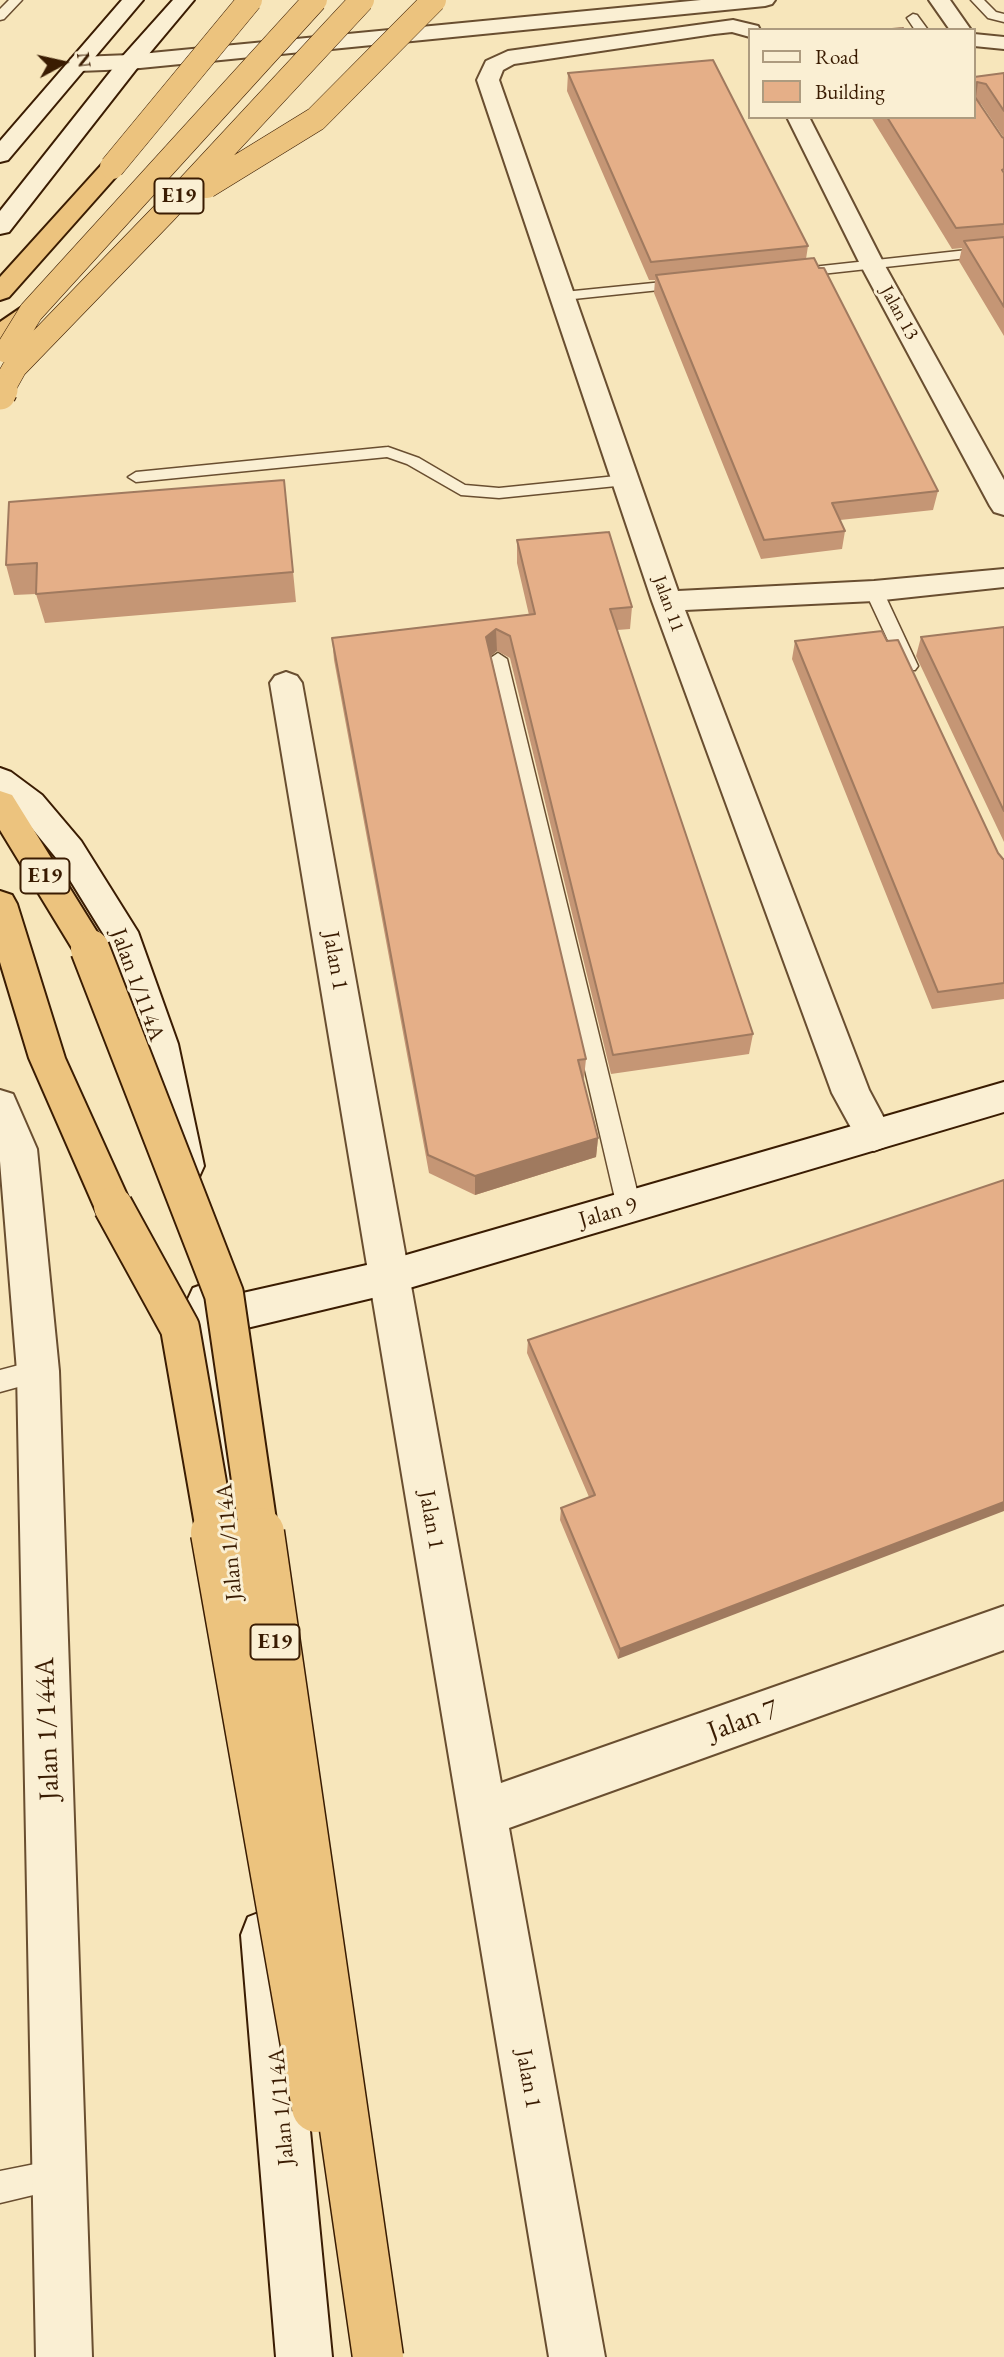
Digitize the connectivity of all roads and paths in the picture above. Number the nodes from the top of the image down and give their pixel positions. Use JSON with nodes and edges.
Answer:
{"nodes":[{"id":1,"x":16,"y":0,"type":"edge"},
{"id":2,"x":133,"y":0,"type":"edge"},
{"id":3,"x":184,"y":0,"type":"edge"},
{"id":4,"x":250,"y":0,"type":"edge"},
{"id":5,"x":315,"y":0,"type":"edge"},
{"id":6,"x":362,"y":0,"type":"edge"},
{"id":7,"x":434,"y":0,"type":"edge"},
{"id":8,"x":765,"y":0,"type":"edge"},
{"id":9,"x":939,"y":0,"type":"edge"},
{"id":10,"x":977,"y":0,"type":"edge"},
{"id":11,"x":0,"y":16,"type":"edge"},
{"id":12,"x":914,"y":18,"type":"dead end"},
{"id":13,"x":1004,"y":18,"type":"edge"},
{"id":14,"x":921,"y":28,"type":"edge"},
{"id":15,"x":960,"y":28,"type":"edge"},
{"id":16,"x":748,"y":30,"type":"edge"},
{"id":17,"x":976,"y":40,"type":"edge"},
{"id":18,"x":1004,"y":43,"type":"edge"},
{"id":19,"x":130,"y":62,"type":"junction"},
{"id":20,"x":79,"y":64,"type":"junction"},
{"id":21,"x":800,"y":119,"type":"edge"},
{"id":22,"x":0,"y":155,"type":"edge"},
{"id":23,"x":165,"y":212,"type":"junction"},
{"id":24,"x":0,"y":227,"type":"edge"},
{"id":25,"x":1004,"y":250,"type":"edge"},
{"id":26,"x":872,"y":264,"type":"junction"},
{"id":27,"x":783,"y":274,"type":"edge"},
{"id":28,"x":704,"y":282,"type":"edge"},
{"id":29,"x":0,"y":292,"type":"edge"},
{"id":30,"x":564,"y":296,"type":"junction"},
{"id":31,"x":31,"y":312,"type":"junction"},
{"id":32,"x":0,"y":334,"type":"edge"},
{"id":33,"x":0,"y":362,"type":"edge"},
{"id":34,"x":0,"y":394,"type":"edge"},
{"id":35,"x":136,"y":477,"type":"dead end"},
{"id":36,"x":626,"y":480,"type":"junction"},
{"id":37,"x":1004,"y":506,"type":"edge"},
{"id":38,"x":1004,"y":578,"type":"edge"},
{"id":39,"x":874,"y":591,"type":"junction"},
{"id":40,"x":667,"y":601,"type":"junction"},
{"id":41,"x":498,"y":659,"type":"edge"},
{"id":42,"x":915,"y":680,"type":"edge"},
{"id":43,"x":286,"y":683,"type":"dead end"},
{"id":44,"x":0,"y":780,"type":"edge"},
{"id":45,"x":0,"y":803,"type":"edge"},
{"id":46,"x":0,"y":904,"type":"edge"},
{"id":47,"x":0,"y":978,"type":"edge"},
{"id":48,"x":47,"y":1058,"type":"junction"},
{"id":49,"x":1004,"y":1097,"type":"edge"},
{"id":50,"x":0,"y":1105,"type":"edge"},
{"id":51,"x":874,"y":1135,"type":"junction"},
{"id":52,"x":629,"y":1207,"type":"junction"},
{"id":53,"x":389,"y":1277,"type":"junction"},
{"id":54,"x":210,"y":1318,"type":"junction"},
{"id":55,"x":19,"y":1376,"type":"edge"},
{"id":56,"x":1004,"y":1628,"type":"edge"},
{"id":57,"x":482,"y":1814,"type":"junction"},
{"id":58,"x":60,"y":2175,"type":"junction"},
{"id":59,"x":0,"y":2188,"type":"edge"},
{"id":60,"x":64,"y":2357,"type":"edge"},
{"id":61,"x":304,"y":2357,"type":"edge"},
{"id":62,"x":360,"y":2357,"type":"edge"},
{"id":63,"x":378,"y":2357,"type":"edge"},
{"id":64,"x":577,"y":2357,"type":"edge"}],
"edges":[{"from":1,"to":11,"type":"lane"},
{"from":2,"to":20,"type":"street"},
{"from":3,"to":19,"type":"street"},
{"from":4,"to":29,"type":"highway","bridge":true},
{"from":5,"to":31,"type":"highway","number":"E19","bridge":true},
{"from":6,"to":23,"type":"highway","number":"E19","bridge":true},
{"from":7,"to":23,"type":"highway","bridge":true},
{"from":8,"to":19,"type":"street"},
{"from":9,"to":15,"type":"street"},
{"from":10,"to":13,"type":"lane"},
{"from":12,"to":14,"type":"lane"},
{"from":16,"to":30,"type":"street","name":"Jalan 11"},
{"from":17,"to":18,"type":"street"},
{"from":19,"to":20,"type":"street"},
{"from":19,"to":24,"type":"street"},
{"from":20,"to":22,"type":"street"},
{"from":21,"to":26,"type":"street","name":"Jalan 13"},
{"from":23,"to":34,"type":"highway","number":"E19","bridge":true},
{"from":25,"to":26,"type":"lane"},
{"from":26,"to":27,"type":"lane"},
{"from":26,"to":37,"type":"street","name":"Jalan 13"},
{"from":28,"to":30,"type":"lane"},
{"from":30,"to":36,"type":"street","name":"Jalan 11"},
{"from":31,"to":32,"type":"highway"},
{"from":31,"to":33,"type":"highway","number":"E19","bridge":true},
{"from":35,"to":36,"type":"lane"},
{"from":36,"to":40,"type":"street","name":"Jalan 11"},
{"from":38,"to":39,"type":"street"},
{"from":39,"to":40,"type":"street"},
{"from":39,"to":42,"type":"lane"},
{"from":40,"to":51,"type":"street","name":"Jalan 11"},
{"from":41,"to":52,"type":"lane"},
{"from":43,"to":53,"type":"street","name":"Jalan 1"},
{"from":44,"to":54,"type":"street","name":"Jalan 1/114A"},
{"from":45,"to":63,"type":"highway","number":"E19","bridge":true},
{"from":46,"to":48,"type":"highway","number":"E19"},
{"from":47,"to":48,"type":"highway"},
{"from":48,"to":62,"type":"highway","number":"E19","bridge":true},
{"from":49,"to":51,"type":"street","name":"Jalan 9"},
{"from":50,"to":55,"type":"street","name":"Jalan 1/144A"},
{"from":51,"to":52,"type":"street","name":"Jalan 9"},
{"from":52,"to":53,"type":"street","name":"Jalan 9"},
{"from":53,"to":54,"type":"street","name":"Jalan 9"},
{"from":53,"to":57,"type":"street","name":"Jalan 1"},
{"from":54,"to":61,"type":"street","name":"Jalan 1/114A"},
{"from":55,"to":58,"type":"street","name":"Jalan 1/144A"},
{"from":56,"to":57,"type":"street","name":"Jalan 7"},
{"from":57,"to":64,"type":"street","name":"Jalan 1"},
{"from":58,"to":59,"type":"lane"},
{"from":58,"to":60,"type":"street","name":"Jalan 1/144A"}]}
